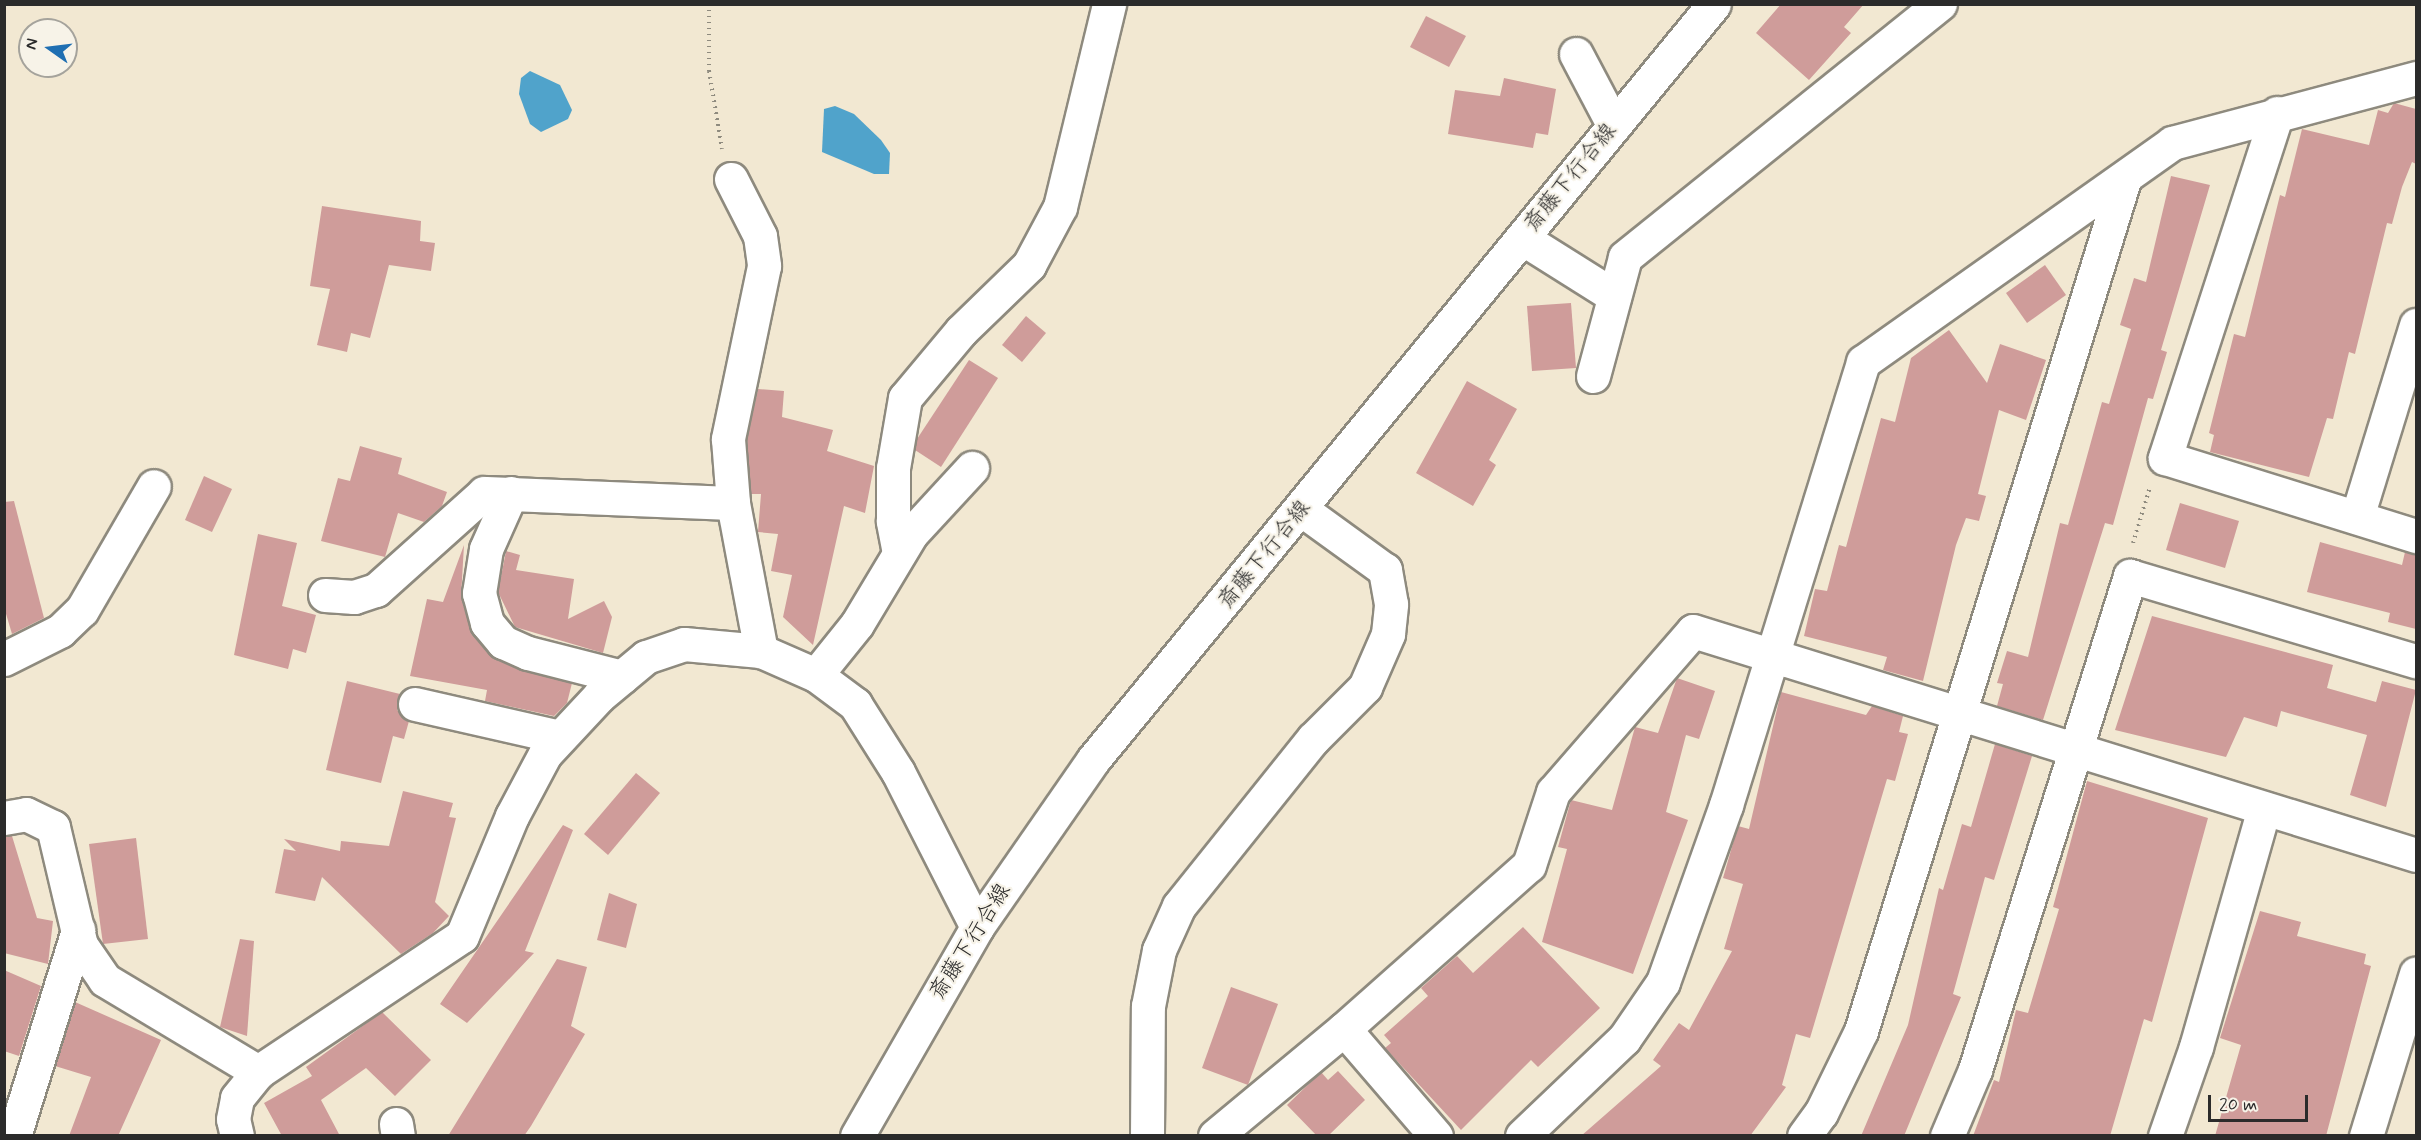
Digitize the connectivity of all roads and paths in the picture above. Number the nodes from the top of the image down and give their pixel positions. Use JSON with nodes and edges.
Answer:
{"nodes":[{"id":1,"x":709,"y":4,"type":"edge"},
{"id":2,"x":1109,"y":4,"type":"edge"},
{"id":3,"x":1714,"y":4,"type":"edge"},
{"id":4,"x":1940,"y":4,"type":"edge"},
{"id":5,"x":1576,"y":54,"type":"dead end"},
{"id":6,"x":2416,"y":78,"type":"edge"},
{"id":7,"x":2277,"y":113,"type":"junction"},
{"id":8,"x":1614,"y":126,"type":"junction"},
{"id":9,"x":731,"y":178,"type":"joint"},
{"id":10,"x":2124,"y":180,"type":"junction"},
{"id":11,"x":1522,"y":238,"type":"junction"},
{"id":12,"x":1614,"y":296,"type":"junction"},
{"id":13,"x":2416,"y":325,"type":"edge"},
{"id":14,"x":1593,"y":376,"type":"dead end"},
{"id":15,"x":2165,"y":458,"type":"junction"},
{"id":16,"x":972,"y":468,"type":"dead end"},
{"id":17,"x":154,"y":486,"type":"dead end"},
{"id":18,"x":511,"y":493,"type":"junction"},
{"id":19,"x":733,"y":503,"type":"junction"},
{"id":20,"x":1302,"y":510,"type":"junction"},
{"id":21,"x":2357,"y":517,"type":"junction"},
{"id":22,"x":2416,"y":536,"type":"edge"},
{"id":23,"x":899,"y":553,"type":"junction"},
{"id":24,"x":2130,"y":576,"type":"junction"},
{"id":25,"x":325,"y":595,"type":"dead end"},
{"id":26,"x":761,"y":651,"type":"junction"},
{"id":27,"x":1774,"y":655,"type":"junction"},
{"id":28,"x":4,"y":659,"type":"edge"},
{"id":29,"x":2416,"y":661,"type":"edge"},
{"id":30,"x":816,"y":675,"type":"junction"},
{"id":31,"x":622,"y":677,"type":"junction"},
{"id":32,"x":415,"y":704,"type":"dead end"},
{"id":33,"x":1956,"y":712,"type":"junction"},
{"id":34,"x":560,"y":737,"type":"junction"},
{"id":35,"x":2076,"y":753,"type":"junction"},
{"id":36,"x":2264,"y":809,"type":"junction"},
{"id":37,"x":4,"y":818,"type":"edge"},
{"id":38,"x":2416,"y":855,"type":"edge"},
{"id":39,"x":976,"y":927,"type":"junction"},
{"id":40,"x":78,"y":930,"type":"junction"},
{"id":41,"x":2416,"y":973,"type":"edge"},
{"id":42,"x":1344,"y":1029,"type":"junction"},
{"id":43,"x":258,"y":1072,"type":"junction"},
{"id":44,"x":14,"y":1136,"type":"edge"},
{"id":45,"x":237,"y":1136,"type":"edge"},
{"id":46,"x":857,"y":1136,"type":"edge"},
{"id":47,"x":1147,"y":1136,"type":"edge"},
{"id":48,"x":1215,"y":1136,"type":"edge"},
{"id":49,"x":1436,"y":1136,"type":"edge"},
{"id":50,"x":1522,"y":1136,"type":"edge"},
{"id":51,"x":1804,"y":1136,"type":"edge"},
{"id":52,"x":1947,"y":1136,"type":"edge"},
{"id":53,"x":2165,"y":1136,"type":"edge"},
{"id":54,"x":2366,"y":1136,"type":"edge"}],
"edges":[{"from":1,"to":9,"type":"path"},
{"from":2,"to":23,"type":"street"},
{"from":3,"to":8,"type":"street","name":"斎藤下行合線"},
{"from":4,"to":12,"type":"street"},
{"from":5,"to":8,"type":"street"},
{"from":6,"to":7,"type":"street"},
{"from":7,"to":10,"type":"street"},
{"from":7,"to":15,"type":"street"},
{"from":8,"to":11,"type":"street","name":"斎藤下行合線"},
{"from":9,"to":19,"type":"street"},
{"from":10,"to":27,"type":"street"},
{"from":10,"to":33,"type":"street"},
{"from":11,"to":12,"type":"street"},
{"from":11,"to":20,"type":"street","name":"斎藤下行合線"},
{"from":12,"to":14,"type":"street"},
{"from":13,"to":21,"type":"street"},
{"from":15,"to":21,"type":"street"},
{"from":15,"to":24,"type":"path"},
{"from":16,"to":23,"type":"street"},
{"from":17,"to":28,"type":"street"},
{"from":18,"to":19,"type":"street"},
{"from":18,"to":25,"type":"street"},
{"from":18,"to":31,"type":"street"},
{"from":19,"to":26,"type":"street"},
{"from":20,"to":39,"type":"street","name":"斎藤下行合線"},
{"from":20,"to":47,"type":"street"},
{"from":21,"to":22,"type":"street"},
{"from":23,"to":30,"type":"street"},
{"from":24,"to":29,"type":"street"},
{"from":24,"to":35,"type":"street"},
{"from":26,"to":30,"type":"street"},
{"from":26,"to":31,"type":"street"},
{"from":27,"to":33,"type":"street"},
{"from":27,"to":42,"type":"street"},
{"from":27,"to":50,"type":"street"},
{"from":30,"to":39,"type":"street"},
{"from":31,"to":34,"type":"street"},
{"from":32,"to":34,"type":"street"},
{"from":33,"to":35,"type":"street"},
{"from":33,"to":51,"type":"street"},
{"from":34,"to":43,"type":"street"},
{"from":35,"to":36,"type":"street"},
{"from":35,"to":52,"type":"street"},
{"from":36,"to":38,"type":"street"},
{"from":36,"to":53,"type":"street"},
{"from":37,"to":40,"type":"street"},
{"from":39,"to":46,"type":"street","name":"斎藤下行合線"},
{"from":40,"to":43,"type":"street"},
{"from":40,"to":44,"type":"street"},
{"from":41,"to":54,"type":"street"},
{"from":42,"to":48,"type":"street"},
{"from":42,"to":49,"type":"street"},
{"from":43,"to":45,"type":"street"}]}
